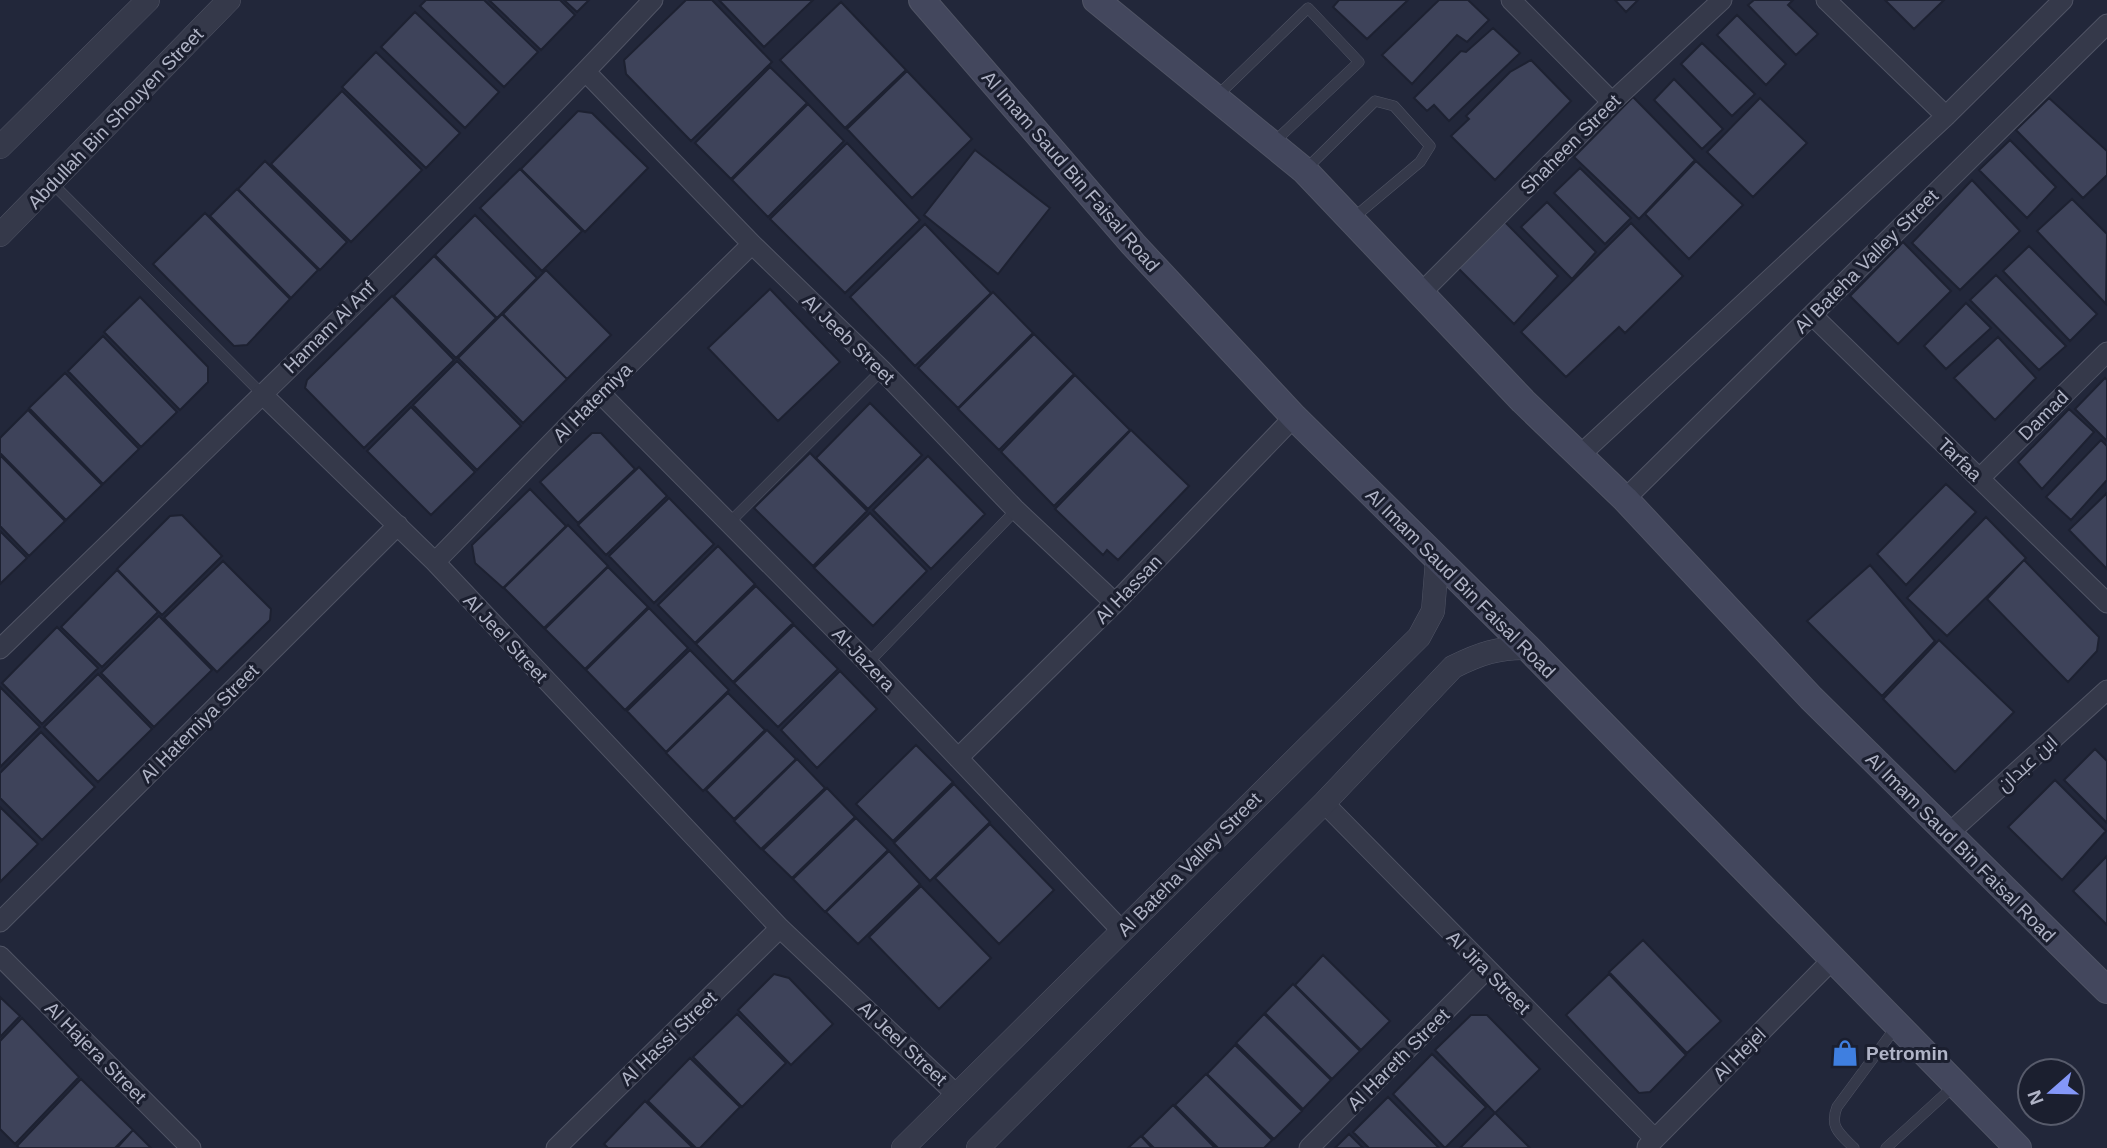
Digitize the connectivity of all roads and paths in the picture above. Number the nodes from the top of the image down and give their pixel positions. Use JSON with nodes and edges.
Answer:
{"nodes":[{"id":1,"x":148,"y":0,"type":"edge"},
{"id":2,"x":229,"y":0,"type":"edge"},
{"id":3,"x":653,"y":0,"type":"edge"},
{"id":4,"x":907,"y":0,"type":"edge"},
{"id":5,"x":922,"y":0,"type":"edge"},
{"id":6,"x":1096,"y":0,"type":"edge"},
{"id":7,"x":1511,"y":0,"type":"edge"},
{"id":8,"x":1722,"y":0,"type":"edge"},
{"id":9,"x":1826,"y":0,"type":"edge"},
{"id":10,"x":2063,"y":0,"type":"edge"},
{"id":11,"x":2107,"y":24,"type":"edge"},
{"id":12,"x":970,"y":56,"type":"junction"},
{"id":13,"x":586,"y":72,"type":"junction"},
{"id":14,"x":1216,"y":97,"type":"junction"},
{"id":15,"x":1612,"y":102,"type":"junction"},
{"id":16,"x":1946,"y":116,"type":"junction"},
{"id":17,"x":1272,"y":144,"type":"junction"},
{"id":18,"x":0,"y":147,"type":"edge"},
{"id":19,"x":1305,"y":170,"type":"junction"},
{"id":20,"x":53,"y":184,"type":"junction"},
{"id":21,"x":1351,"y":220,"type":"junction"},
{"id":22,"x":0,"y":235,"type":"edge"},
{"id":23,"x":752,"y":244,"type":"junction"},
{"id":24,"x":1422,"y":292,"type":"junction"},
{"id":25,"x":1812,"y":315,"type":"junction"},
{"id":26,"x":2107,"y":352,"type":"edge"},
{"id":27,"x":882,"y":370,"type":"junction"},
{"id":28,"x":600,"y":393,"type":"junction"},
{"id":29,"x":262,"y":394,"type":"junction"},
{"id":30,"x":1294,"y":416,"type":"junction"},
{"id":31,"x":1580,"y":456,"type":"junction"},
{"id":32,"x":1980,"y":478,"type":"junction"},
{"id":33,"x":1625,"y":499,"type":"junction"},
{"id":34,"x":1016,"y":510,"type":"junction"},
{"id":35,"x":729,"y":523,"type":"junction"},
{"id":36,"x":398,"y":525,"type":"junction"},
{"id":37,"x":1437,"y":561,"type":"junction"},
{"id":38,"x":435,"y":562,"type":"junction"},
{"id":39,"x":1115,"y":603,"type":"junction"},
{"id":40,"x":2107,"y":603,"type":"edge"},
{"id":41,"x":1528,"y":648,"type":"junction"},
{"id":42,"x":0,"y":649,"type":"edge"},
{"id":43,"x":868,"y":663,"type":"junction"},
{"id":44,"x":2107,"y":690,"type":"edge"},
{"id":45,"x":958,"y":758,"type":"junction"},
{"id":46,"x":1324,"y":803,"type":"junction"},
{"id":47,"x":1947,"y":835,"type":"junction"},
{"id":48,"x":0,"y":922,"type":"edge"},
{"id":49,"x":780,"y":928,"type":"junction"},
{"id":50,"x":1122,"y":931,"type":"junction"},
{"id":51,"x":0,"y":957,"type":"edge"},
{"id":52,"x":1831,"y":961,"type":"junction"},
{"id":53,"x":1486,"y":970,"type":"junction"},
{"id":54,"x":2107,"y":990,"type":"edge"},
{"id":55,"x":1897,"y":1026,"type":"junction"},
{"id":56,"x":1956,"y":1085,"type":"junction"},
{"id":57,"x":957,"y":1095,"type":"junction"},
{"id":58,"x":1650,"y":1144,"type":"edge"},
{"id":59,"x":191,"y":1148,"type":"edge"},
{"id":60,"x":556,"y":1148,"type":"edge"},
{"id":61,"x":904,"y":1148,"type":"edge"},
{"id":62,"x":978,"y":1148,"type":"edge"},
{"id":63,"x":1309,"y":1148,"type":"edge"},
{"id":64,"x":1854,"y":1148,"type":"edge"},
{"id":65,"x":1886,"y":1148,"type":"edge"},
{"id":66,"x":2017,"y":1148,"type":"edge"}],
"edges":[{"from":1,"to":18,"type":"street"},
{"from":2,"to":20,"type":"street","name":"Abdullah Bin Shouyen Street"},
{"from":3,"to":13,"type":"street","name":"Hamam Al Anf"},
{"from":4,"to":12,"type":"street"},
{"from":5,"to":12,"type":"main road","name":"Al Imam Saud Bin Faisal Road"},
{"from":6,"to":14,"type":"main road","name":"Al Imam Saud Bin Faisal Road"},
{"from":7,"to":15,"type":"street"},
{"from":8,"to":15,"type":"street","name":"Shaheen Street"},
{"from":9,"to":16,"type":"street"},
{"from":10,"to":16,"type":"street"},
{"from":11,"to":25,"type":"street","name":"Al Bateha Valley Street"},
{"from":12,"to":30,"type":"main road","name":"Al Imam Saud Bin Faisal Road"},
{"from":13,"to":23,"type":"street","name":"Al Jeeb Street"},
{"from":13,"to":29,"type":"street","name":"Hamam Al Anf"},
{"from":14,"to":17,"type":"main road","name":"Al Imam Saud Bin Faisal Road"},
{"from":14,"to":17,"type":"lane"},
{"from":15,"to":24,"type":"street","name":"Shaheen Street"},
{"from":16,"to":31,"type":"street"},
{"from":17,"to":19,"type":"main road","name":"Al Imam Saud Bin Faisal Road"},
{"from":19,"to":21,"type":"main road","name":"Al Imam Saud Bin Faisal Road"},
{"from":19,"to":21,"type":"lane"},
{"from":20,"to":22,"type":"street","name":"Abdullah Bin Shouyen Street"},
{"from":20,"to":29,"type":"lane","name":"Al Jeel Street"},
{"from":21,"to":24,"type":"main road","name":"Al Imam Saud Bin Faisal Road"},
{"from":23,"to":27,"type":"street","name":"Al Jeeb Street"},
{"from":23,"to":28,"type":"street","name":"Al Hatemiya"},
{"from":24,"to":31,"type":"main road","name":"Al Imam Saud Bin Faisal Road"},
{"from":25,"to":32,"type":"street","name":"Tarfaa"},
{"from":25,"to":33,"type":"street","name":"Al Bateha Valley Street"},
{"from":26,"to":32,"type":"street","name":"Damad"},
{"from":27,"to":34,"type":"street","name":"Al Jeeb Street"},
{"from":27,"to":35,"type":"lane"},
{"from":28,"to":35,"type":"street","name":"Al-Jazera"},
{"from":28,"to":38,"type":"street","name":"Al Hatemiya"},
{"from":29,"to":36,"type":"street","name":"Al Jeel Street"},
{"from":29,"to":42,"type":"street","name":"Hamam Al Anf"},
{"from":30,"to":37,"type":"main road","name":"Al Imam Saud Bin Faisal Road"},
{"from":30,"to":39,"type":"street","name":"Al Hassan"},
{"from":31,"to":33,"type":"main road","name":"Al Imam Saud Bin Faisal Road"},
{"from":32,"to":40,"type":"street","name":"Tarfaa"},
{"from":33,"to":47,"type":"main road","name":"Al Imam Saud Bin Faisal Road"},
{"from":34,"to":39,"type":"street","name":"Al Jeeb Street"},
{"from":34,"to":43,"type":"lane"},
{"from":35,"to":43,"type":"street","name":"Al-Jazera"},
{"from":36,"to":38,"type":"street","name":"Al Jeel Street"},
{"from":36,"to":48,"type":"street","name":"Al Hatemiya Street"},
{"from":37,"to":41,"type":"main road","name":"Al Imam Saud Bin Faisal Road"},
{"from":37,"to":50,"type":"street","name":"Al Bateha Valley Street"},
{"from":38,"to":49,"type":"street","name":"Al Jeel Street"},
{"from":39,"to":45,"type":"street","name":"Al Hassan"},
{"from":41,"to":46,"type":"street"},
{"from":41,"to":52,"type":"main road","name":"Al Imam Saud Bin Faisal Road"},
{"from":43,"to":45,"type":"street","name":"Al-Jazera"},
{"from":44,"to":47,"type":"street","name":"ابن عبدان"},
{"from":45,"to":50,"type":"street","name":"Al-Jazera"},
{"from":46,"to":53,"type":"street","name":"Al Jira Street"},
{"from":46,"to":62,"type":"street"},
{"from":47,"to":54,"type":"main road","name":"Al Imam Saud Bin Faisal Road"},
{"from":49,"to":57,"type":"street","name":"Al Jeel Street"},
{"from":49,"to":60,"type":"street","name":"Al Hassi Street"},
{"from":50,"to":57,"type":"street","name":"Al Bateha Valley Street"},
{"from":51,"to":59,"type":"street","name":"Al Hajera Street"},
{"from":52,"to":55,"type":"main road","name":"Al Imam Saud Bin Faisal Road"},
{"from":52,"to":58,"type":"street","name":"Al Hejel"},
{"from":53,"to":58,"type":"street","name":"Al Jira Street"},
{"from":53,"to":63,"type":"street","name":"Al Hareth Street"},
{"from":55,"to":56,"type":"main road","name":"Al Imam Saud Bin Faisal Road"},
{"from":55,"to":64,"type":"lane"},
{"from":56,"to":65,"type":"lane"},
{"from":56,"to":66,"type":"main road","name":"Al Imam Saud Bin Faisal Road"},
{"from":57,"to":61,"type":"street","name":"Al Bateha Valley Street"}]}
